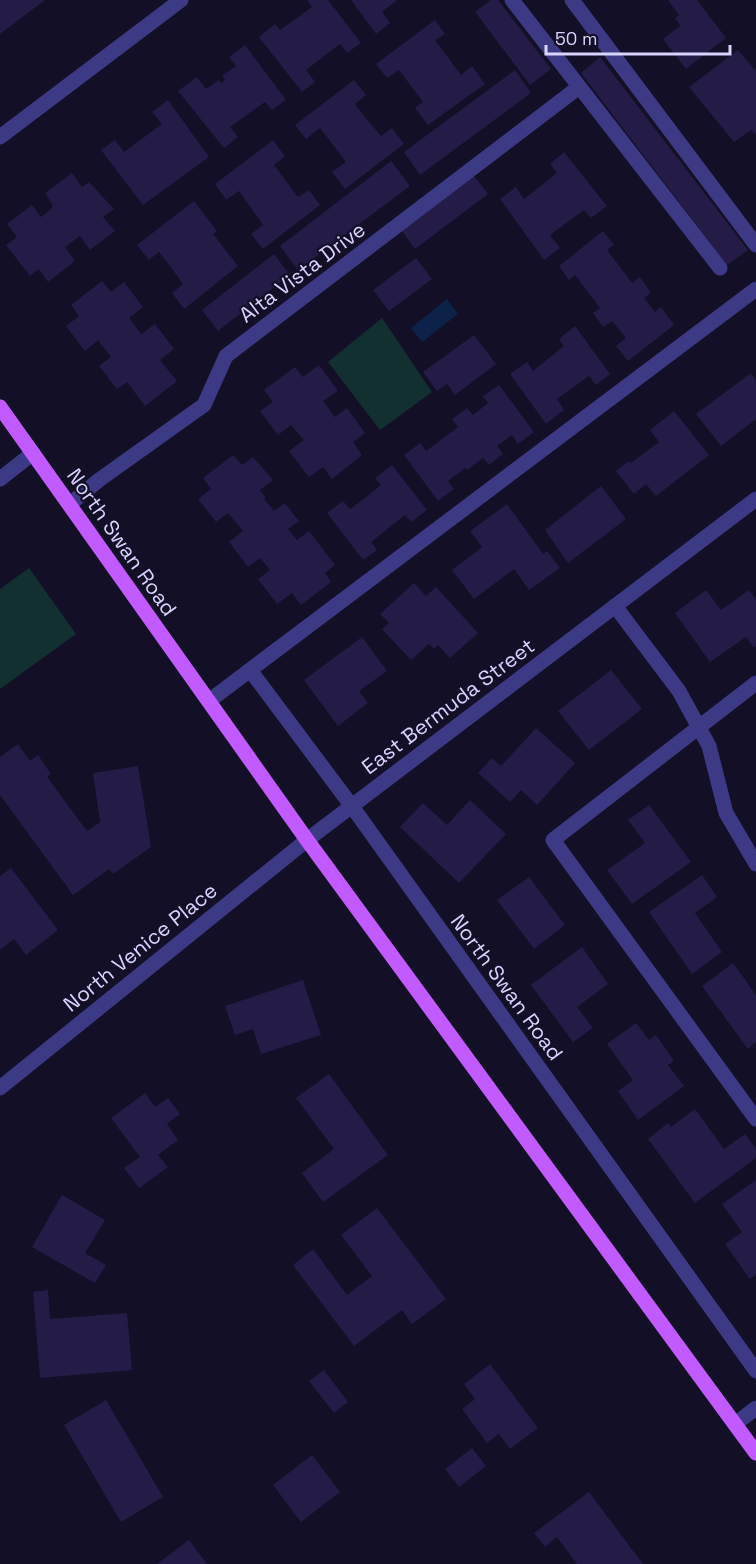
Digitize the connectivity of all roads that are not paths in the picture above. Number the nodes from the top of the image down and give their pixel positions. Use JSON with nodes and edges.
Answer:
{"nodes":[{"id":1,"x":181,"y":0,"type":"edge"},
{"id":2,"x":513,"y":0,"type":"edge"},
{"id":3,"x":572,"y":0,"type":"edge"},
{"id":4,"x":579,"y":87,"type":"junction"},
{"id":5,"x":0,"y":137,"type":"edge"},
{"id":6,"x":756,"y":245,"type":"edge"},
{"id":7,"x":720,"y":268,"type":"dead end"},
{"id":8,"x":756,"y":289,"type":"edge"},
{"id":9,"x":0,"y":407,"type":"edge"},
{"id":10,"x":33,"y":453,"type":"junction"},
{"id":11,"x":0,"y":479,"type":"edge"},
{"id":12,"x":756,"y":499,"type":"edge"},
{"id":13,"x":70,"y":504,"type":"junction"},
{"id":14,"x":615,"y":606,"type":"junction"},
{"id":15,"x":250,"y":670,"type":"junction"},
{"id":16,"x":756,"y":683,"type":"edge"},
{"id":17,"x":209,"y":701,"type":"junction"},
{"id":18,"x":699,"y":726,"type":"junction"},
{"id":19,"x":351,"y":806,"type":"junction"},
{"id":20,"x":307,"y":840,"type":"junction"},
{"id":21,"x":756,"y":864,"type":"edge"},
{"id":22,"x":0,"y":1088,"type":"edge"},
{"id":23,"x":756,"y":1119,"type":"edge"},
{"id":24,"x":756,"y":1371,"type":"edge"},
{"id":25,"x":756,"y":1408,"type":"edge"},
{"id":26,"x":735,"y":1424,"type":"junction"},
{"id":27,"x":756,"y":1453,"type":"edge"}],
"edges":[{"from":1,"to":5,"type":"street"},
{"from":2,"to":4,"type":"street"},
{"from":3,"to":6,"type":"street"},
{"from":4,"to":7,"type":"street"},
{"from":4,"to":13,"type":"street","name":"Alta Vista Drive"},
{"from":8,"to":15,"type":"street"},
{"from":9,"to":10,"type":"main road","name":"North Swan Road"},
{"from":10,"to":11,"type":"street"},
{"from":10,"to":13,"type":"main road","name":"North Swan Road"},
{"from":12,"to":14,"type":"street","name":"East Bermuda Street"},
{"from":13,"to":17,"type":"main road","name":"North Swan Road"},
{"from":14,"to":18,"type":"street"},
{"from":14,"to":19,"type":"street","name":"East Bermuda Street"},
{"from":15,"to":17,"type":"street"},
{"from":15,"to":19,"type":"street","name":"North Swan Road"},
{"from":16,"to":18,"type":"street"},
{"from":17,"to":20,"type":"main road","name":"North Swan Road"},
{"from":18,"to":21,"type":"street"},
{"from":18,"to":23,"type":"street"},
{"from":19,"to":20,"type":"street","name":"East Bermuda Street"},
{"from":19,"to":24,"type":"street","name":"North Swan Road"},
{"from":20,"to":22,"type":"street","name":"North Venice Place"},
{"from":20,"to":26,"type":"main road","name":"North Swan Road"},
{"from":25,"to":26,"type":"street"},
{"from":26,"to":27,"type":"main road","name":"North Swan Road"}]}
